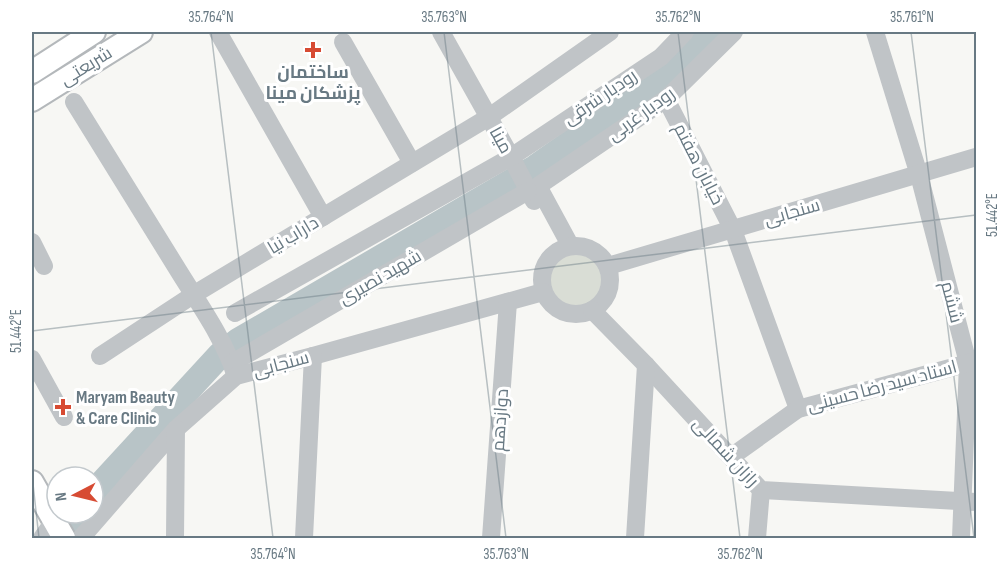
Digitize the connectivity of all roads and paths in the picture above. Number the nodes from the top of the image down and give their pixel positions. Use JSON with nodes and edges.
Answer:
{"nodes":[{"id":1,"x":94,"y":32,"type":"edge"},
{"id":2,"x":141,"y":32,"type":"edge"},
{"id":3,"x":218,"y":32,"type":"edge"},
{"id":4,"x":441,"y":32,"type":"edge"},
{"id":5,"x":610,"y":32,"type":"edge"},
{"id":6,"x":685,"y":32,"type":"edge"},
{"id":7,"x":734,"y":32,"type":"edge"},
{"id":8,"x":875,"y":32,"type":"edge"},
{"id":9,"x":343,"y":42,"type":"dead end"},
{"id":10,"x":32,"y":72,"type":"edge"},
{"id":11,"x":33,"y":95,"type":"edge"},
{"id":12,"x":666,"y":99,"type":"junction"},
{"id":13,"x":74,"y":102,"type":"dead end"},
{"id":14,"x":489,"y":117,"type":"junction"},
{"id":15,"x":511,"y":157,"type":"junction"},
{"id":16,"x":976,"y":157,"type":"edge"},
{"id":17,"x":412,"y":163,"type":"junction"},
{"id":18,"x":919,"y":175,"type":"junction"},
{"id":19,"x":533,"y":188,"type":"junction"},
{"id":20,"x":323,"y":217,"type":"junction"},
{"id":21,"x":732,"y":230,"type":"junction"},
{"id":22,"x":32,"y":242,"type":"edge"},
{"id":23,"x":565,"y":247,"type":"junction"},
{"id":24,"x":44,"y":266,"type":"dead end"},
{"id":25,"x":608,"y":266,"type":"junction"},
{"id":26,"x":543,"y":292,"type":"junction"},
{"id":27,"x":194,"y":295,"type":"junction"},
{"id":28,"x":508,"y":302,"type":"junction"},
{"id":29,"x":592,"y":310,"type":"junction"},
{"id":30,"x":235,"y":314,"type":"dead end"},
{"id":31,"x":100,"y":356,"type":"dead end"},
{"id":32,"x":313,"y":356,"type":"junction"},
{"id":33,"x":32,"y":359,"type":"edge"},
{"id":34,"x":972,"y":362,"type":"edge"},
{"id":35,"x":646,"y":365,"type":"junction"},
{"id":36,"x":234,"y":370,"type":"junction"},
{"id":37,"x":798,"y":409,"type":"junction"},
{"id":38,"x":64,"y":417,"type":"dead end"},
{"id":39,"x":176,"y":429,"type":"junction"},
{"id":40,"x":731,"y":457,"type":"junction"},
{"id":41,"x":32,"y":482,"type":"edge"},
{"id":42,"x":761,"y":490,"type":"junction"},
{"id":43,"x":970,"y":501,"type":"edge"},
{"id":44,"x":59,"y":532,"type":"edge"},
{"id":45,"x":175,"y":538,"type":"edge"},
{"id":46,"x":304,"y":538,"type":"edge"},
{"id":47,"x":491,"y":538,"type":"edge"},
{"id":48,"x":635,"y":538,"type":"edge"},
{"id":49,"x":757,"y":538,"type":"edge"},
{"id":50,"x":961,"y":538,"type":"edge"}],
"edges":[{"from":1,"to":10,"type":"main road","name":"شریعتی"},
{"from":2,"to":11,"type":"main road","name":"شریعتی"},
{"from":3,"to":20,"type":"street"},
{"from":4,"to":14,"type":"street","name":"مینا"},
{"from":5,"to":14,"type":"street","name":"داراب نیا"},
{"from":6,"to":15,"type":"street","name":"رودبار شرقی"},
{"from":7,"to":12,"type":"street","name":"رودبار غربی"},
{"from":8,"to":18,"type":"street","name":"ششم"},
{"from":9,"to":17,"type":"street"},
{"from":12,"to":19,"type":"street","name":"رودبار غربی"},
{"from":12,"to":21,"type":"street","name":"خیابان هفتم"},
{"from":13,"to":27,"type":"street"},
{"from":14,"to":15,"type":"street","name":"مینا"},
{"from":14,"to":17,"type":"street","name":"داراب نیا"},
{"from":15,"to":19,"type":"street","name":"مینا"},
{"from":15,"to":30,"type":"street"},
{"from":16,"to":18,"type":"street","name":"سنجابی"},
{"from":17,"to":20,"type":"street","name":"داراب نیا"},
{"from":18,"to":21,"type":"street","name":"سنجابی"},
{"from":18,"to":34,"type":"street","name":"ششم"},
{"from":19,"to":23,"type":"street","name":"مینا"},
{"from":19,"to":36,"type":"street","name":"شهید نصیری"},
{"from":20,"to":27,"type":"street","name":"داراب نیا"},
{"from":21,"to":25,"type":"street","name":"سنجابی"},
{"from":21,"to":37,"type":"street","name":"خیابان هفتم"},
{"from":22,"to":24,"type":"street"},
{"from":23,"to":25,"type":"street"},
{"from":23,"to":26,"type":"street"},
{"from":25,"to":29,"type":"street"},
{"from":26,"to":28,"type":"street","name":"سنجابی"},
{"from":26,"to":29,"type":"street"},
{"from":27,"to":31,"type":"street","name":"داراب نیا"},
{"from":27,"to":36,"type":"street"},
{"from":28,"to":32,"type":"street","name":"سنجابی"},
{"from":28,"to":47,"type":"street","name":"دوازدهم"},
{"from":29,"to":35,"type":"street","name":"رازان شمالی"},
{"from":32,"to":36,"type":"street","name":"سنجابی"},
{"from":32,"to":46,"type":"street"},
{"from":33,"to":38,"type":"street"},
{"from":34,"to":37,"type":"street","name":"استاد سید رضا حسینی"},
{"from":34,"to":43,"type":"street","name":"ششم"},
{"from":35,"to":40,"type":"street","name":"رازان شمالی"},
{"from":35,"to":48,"type":"street"},
{"from":36,"to":39,"type":"street","name":"سنجابی"},
{"from":37,"to":40,"type":"street","name":"استاد سید رضا حسینی"},
{"from":39,"to":44,"type":"street","name":"سنجابی"},
{"from":39,"to":45,"type":"street"},
{"from":40,"to":42,"type":"street","name":"رازان شمالی"},
{"from":41,"to":44,"type":"main road"},
{"from":42,"to":43,"type":"street","name":"رازان شمالی"},
{"from":42,"to":49,"type":"street"},
{"from":43,"to":50,"type":"street","name":"ششم"}]}
